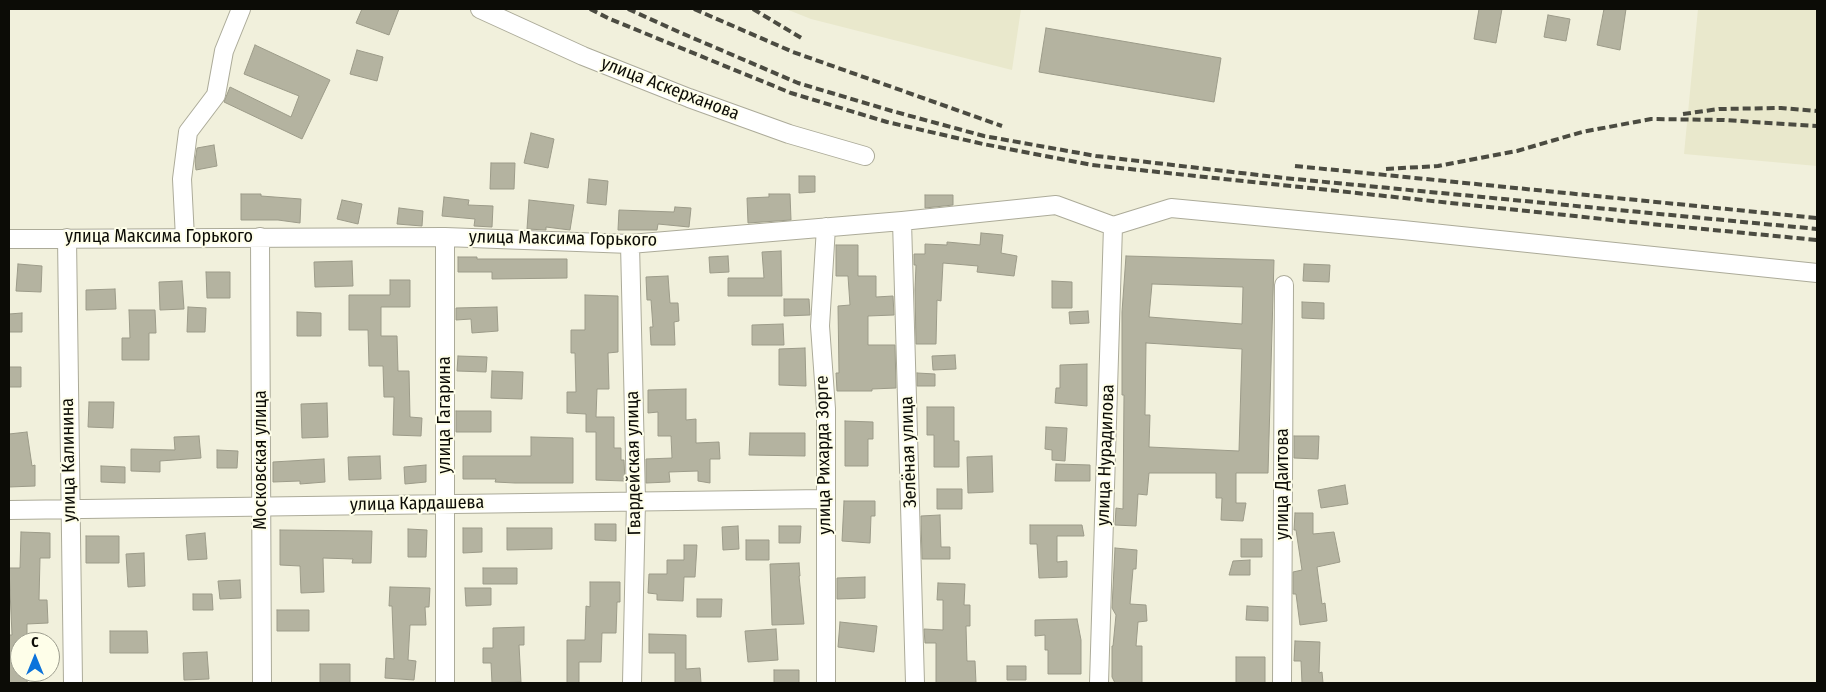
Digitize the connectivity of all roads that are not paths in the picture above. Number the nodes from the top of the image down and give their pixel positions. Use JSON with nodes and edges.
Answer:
{"nodes":[{"id":1,"x":241,"y":9,"type":"edge"},
{"id":2,"x":480,"y":9,"type":"edge"},
{"id":3,"x":866,"y":156,"type":"dead end"},
{"id":4,"x":902,"y":221,"type":"junction"},
{"id":5,"x":1113,"y":226,"type":"junction"},
{"id":6,"x":826,"y":227,"type":"junction"},
{"id":7,"x":260,"y":237,"type":"junction"},
{"id":8,"x":445,"y":237,"type":"junction"},
{"id":9,"x":67,"y":238,"type":"junction"},
{"id":10,"x":185,"y":238,"type":"junction"},
{"id":11,"x":9,"y":239,"type":"edge"},
{"id":12,"x":630,"y":244,"type":"junction"},
{"id":13,"x":1817,"y":273,"type":"edge"},
{"id":14,"x":1284,"y":285,"type":"dead end"},
{"id":15,"x":826,"y":499,"type":"junction"},
{"id":16,"x":636,"y":501,"type":"junction"},
{"id":17,"x":445,"y":504,"type":"junction"},
{"id":18,"x":261,"y":507,"type":"junction"},
{"id":19,"x":70,"y":509,"type":"junction"},
{"id":20,"x":9,"y":510,"type":"edge"},
{"id":21,"x":73,"y":683,"type":"edge"},
{"id":22,"x":262,"y":683,"type":"edge"},
{"id":23,"x":445,"y":683,"type":"edge"},
{"id":24,"x":632,"y":683,"type":"edge"},
{"id":25,"x":826,"y":683,"type":"edge"},
{"id":26,"x":915,"y":683,"type":"edge"},
{"id":27,"x":1099,"y":683,"type":"edge"},
{"id":28,"x":1282,"y":683,"type":"edge"}],
"edges":[{"from":1,"to":10,"type":"street"},
{"from":2,"to":3,"type":"street","name":"улица Аскерханова"},
{"from":4,"to":5,"type":"street","name":"улица Максима Горького"},
{"from":4,"to":6,"type":"street","name":"улица Максима Горького"},
{"from":4,"to":26,"type":"street","name":"Зелёная улица"},
{"from":5,"to":13,"type":"street"},
{"from":5,"to":27,"type":"street","name":"улица Нурадилова"},
{"from":6,"to":12,"type":"street","name":"улица Максима Горького"},
{"from":6,"to":15,"type":"street","name":"улица Рихарда Зорге"},
{"from":7,"to":8,"type":"street","name":"улица Максима Горького"},
{"from":7,"to":10,"type":"street","name":"улица Максима Горького"},
{"from":7,"to":18,"type":"street","name":"Московская улица"},
{"from":8,"to":12,"type":"street","name":"улица Максима Горького"},
{"from":8,"to":17,"type":"street","name":"улица Гагарина"},
{"from":9,"to":10,"type":"street","name":"улица Максима Горького"},
{"from":9,"to":11,"type":"street","name":"улица Максима Горького"},
{"from":9,"to":19,"type":"street","name":"улица Калинина"},
{"from":12,"to":16,"type":"street","name":"Гвардейская улица"},
{"from":14,"to":28,"type":"street","name":"улица Даитова"},
{"from":15,"to":16,"type":"street","name":"улица Кардашева"},
{"from":15,"to":25,"type":"street","name":"улица Рихарда Зорге"},
{"from":16,"to":17,"type":"street","name":"улица Кардашева"},
{"from":16,"to":24,"type":"street","name":"Гвардейская улица"},
{"from":17,"to":18,"type":"street","name":"улица Кардашева"},
{"from":17,"to":23,"type":"street","name":"улица Гагарина"},
{"from":18,"to":19,"type":"street","name":"улица Кардашева"},
{"from":18,"to":22,"type":"street","name":"Московская улица"},
{"from":19,"to":20,"type":"street","name":"улица Кардашева"},
{"from":19,"to":21,"type":"street","name":"улица Калинина"}]}
